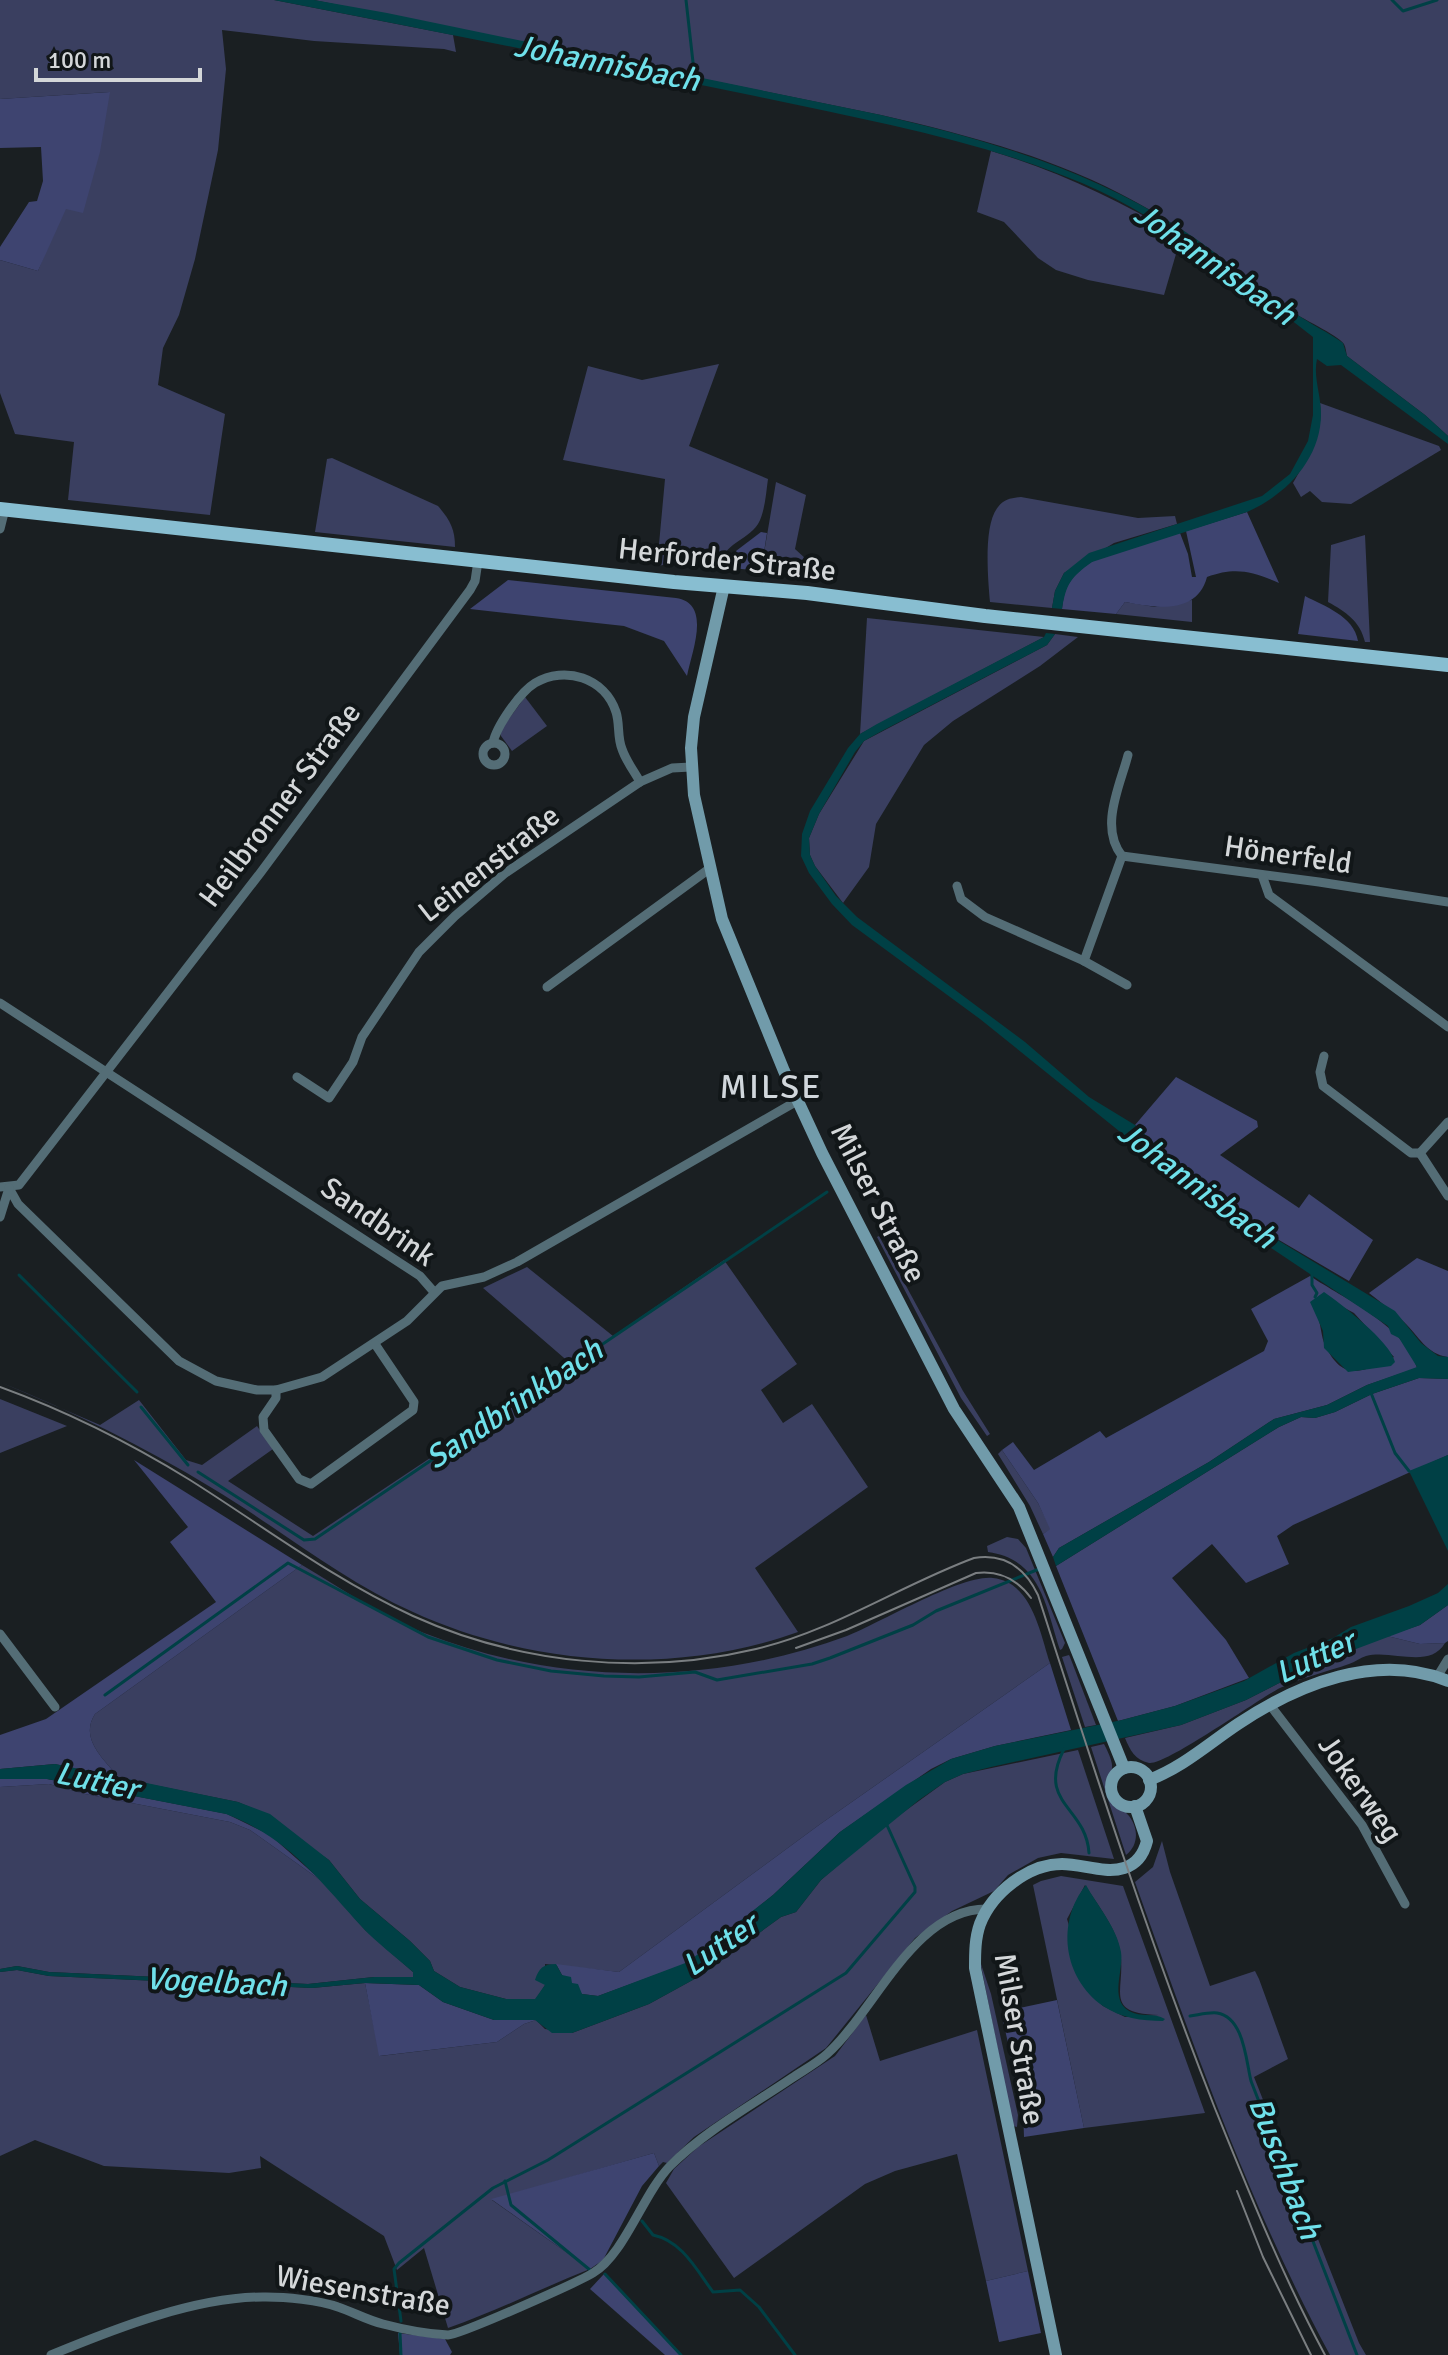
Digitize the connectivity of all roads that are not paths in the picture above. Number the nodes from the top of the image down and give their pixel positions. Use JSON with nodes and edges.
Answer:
{"nodes":[{"id":1,"x":3,"y":509,"type":"edge"},
{"id":2,"x":0,"y":529,"type":"edge"},
{"id":3,"x":478,"y":561,"type":"junction"},
{"id":4,"x":724,"y":586,"type":"junction"},
{"id":5,"x":1448,"y":665,"type":"edge"},
{"id":6,"x":493,"y":743,"type":"dead end"},
{"id":7,"x":1128,"y":755,"type":"dead end"},
{"id":8,"x":691,"y":767,"type":"junction"},
{"id":9,"x":640,"y":782,"type":"junction"},
{"id":10,"x":1122,"y":856,"type":"junction"},
{"id":11,"x":709,"y":869,"type":"junction"},
{"id":12,"x":1262,"y":875,"type":"junction"},
{"id":13,"x":957,"y":886,"type":"dead end"},
{"id":14,"x":1448,"y":902,"type":"edge"},
{"id":15,"x":1084,"y":961,"type":"junction"},
{"id":16,"x":1127,"y":985,"type":"dead end"},
{"id":17,"x":547,"y":987,"type":"dead end"},
{"id":18,"x":0,"y":1003,"type":"edge"},
{"id":19,"x":1448,"y":1027,"type":"edge"},
{"id":20,"x":1324,"y":1056,"type":"dead end"},
{"id":21,"x":108,"y":1072,"type":"junction"},
{"id":22,"x":297,"y":1077,"type":"dead end"},
{"id":23,"x":797,"y":1101,"type":"junction"},
{"id":24,"x":1448,"y":1122,"type":"edge"},
{"id":25,"x":1420,"y":1153,"type":"junction"},
{"id":26,"x":5,"y":1187,"type":"edge"},
{"id":27,"x":1448,"y":1196,"type":"edge"},
{"id":28,"x":0,"y":1217,"type":"edge"},
{"id":29,"x":434,"y":1292,"type":"junction"},
{"id":30,"x":375,"y":1344,"type":"junction"},
{"id":31,"x":276,"y":1390,"type":"junction"},
{"id":32,"x":0,"y":1634,"type":"edge"},
{"id":33,"x":1448,"y":1659,"type":"edge"},
{"id":34,"x":1443,"y":1679,"type":"edge"},
{"id":35,"x":1270,"y":1705,"type":"junction"},
{"id":36,"x":55,"y":1707,"type":"dead end"},
{"id":37,"x":1122,"y":1761,"type":"junction"},
{"id":38,"x":1149,"y":1780,"type":"junction"},
{"id":39,"x":1135,"y":1806,"type":"junction"},
{"id":40,"x":1405,"y":1904,"type":"dead end"},
{"id":41,"x":988,"y":1909,"type":"junction"},
{"id":42,"x":51,"y":2355,"type":"edge"},
{"id":43,"x":1056,"y":2355,"type":"edge"}],
"edges":[{"from":1,"to":2,"type":"street"},
{"from":1,"to":3,"type":"main road","name":"Herforder Straße"},
{"from":3,"to":4,"type":"main road","name":"Herforder Straße"},
{"from":3,"to":21,"type":"street","name":"Heilbronner Straße"},
{"from":4,"to":5,"type":"main road","name":"Herforder Straße"},
{"from":4,"to":8,"type":"main road","name":"Milser Straße"},
{"from":6,"to":9,"type":"street"},
{"from":7,"to":10,"type":"street"},
{"from":8,"to":9,"type":"street","name":"Leinenstraße"},
{"from":8,"to":11,"type":"main road","name":"Milser Straße"},
{"from":9,"to":22,"type":"street","name":"Leinenstraße"},
{"from":10,"to":12,"type":"street","name":"Hönerfeld"},
{"from":10,"to":15,"type":"street"},
{"from":11,"to":17,"type":"street"},
{"from":11,"to":23,"type":"main road","name":"Milser Straße"},
{"from":12,"to":14,"type":"street","name":"Hönerfeld"},
{"from":12,"to":19,"type":"street"},
{"from":13,"to":15,"type":"street"},
{"from":15,"to":16,"type":"street"},
{"from":18,"to":21,"type":"street","name":"Sandbrink"},
{"from":20,"to":25,"type":"street"},
{"from":21,"to":26,"type":"street","name":"Heilbronner Straße"},
{"from":21,"to":29,"type":"street","name":"Sandbrink"},
{"from":23,"to":29,"type":"street","name":"Sandbrink"},
{"from":23,"to":37,"type":"main road","name":"Milser Straße"},
{"from":24,"to":25,"type":"street"},
{"from":25,"to":27,"type":"street"},
{"from":26,"to":28,"type":"street"},
{"from":26,"to":31,"type":"street"},
{"from":29,"to":30,"type":"street"},
{"from":30,"to":31,"type":"street"},
{"from":30,"to":31,"type":"street"},
{"from":32,"to":36,"type":"street"},
{"from":33,"to":34,"type":"street"},
{"from":34,"to":35,"type":"main road"},
{"from":35,"to":38,"type":"main road"},
{"from":35,"to":40,"type":"street","name":"Jokerweg"},
{"from":37,"to":38,"type":"main road"},
{"from":37,"to":39,"type":"main road"},
{"from":38,"to":39,"type":"main road"},
{"from":39,"to":41,"type":"main road","name":"Milser Straße"},
{"from":41,"to":42,"type":"street","name":"Wiesenstraße"},
{"from":41,"to":43,"type":"main road","name":"Milser Straße"}]}
